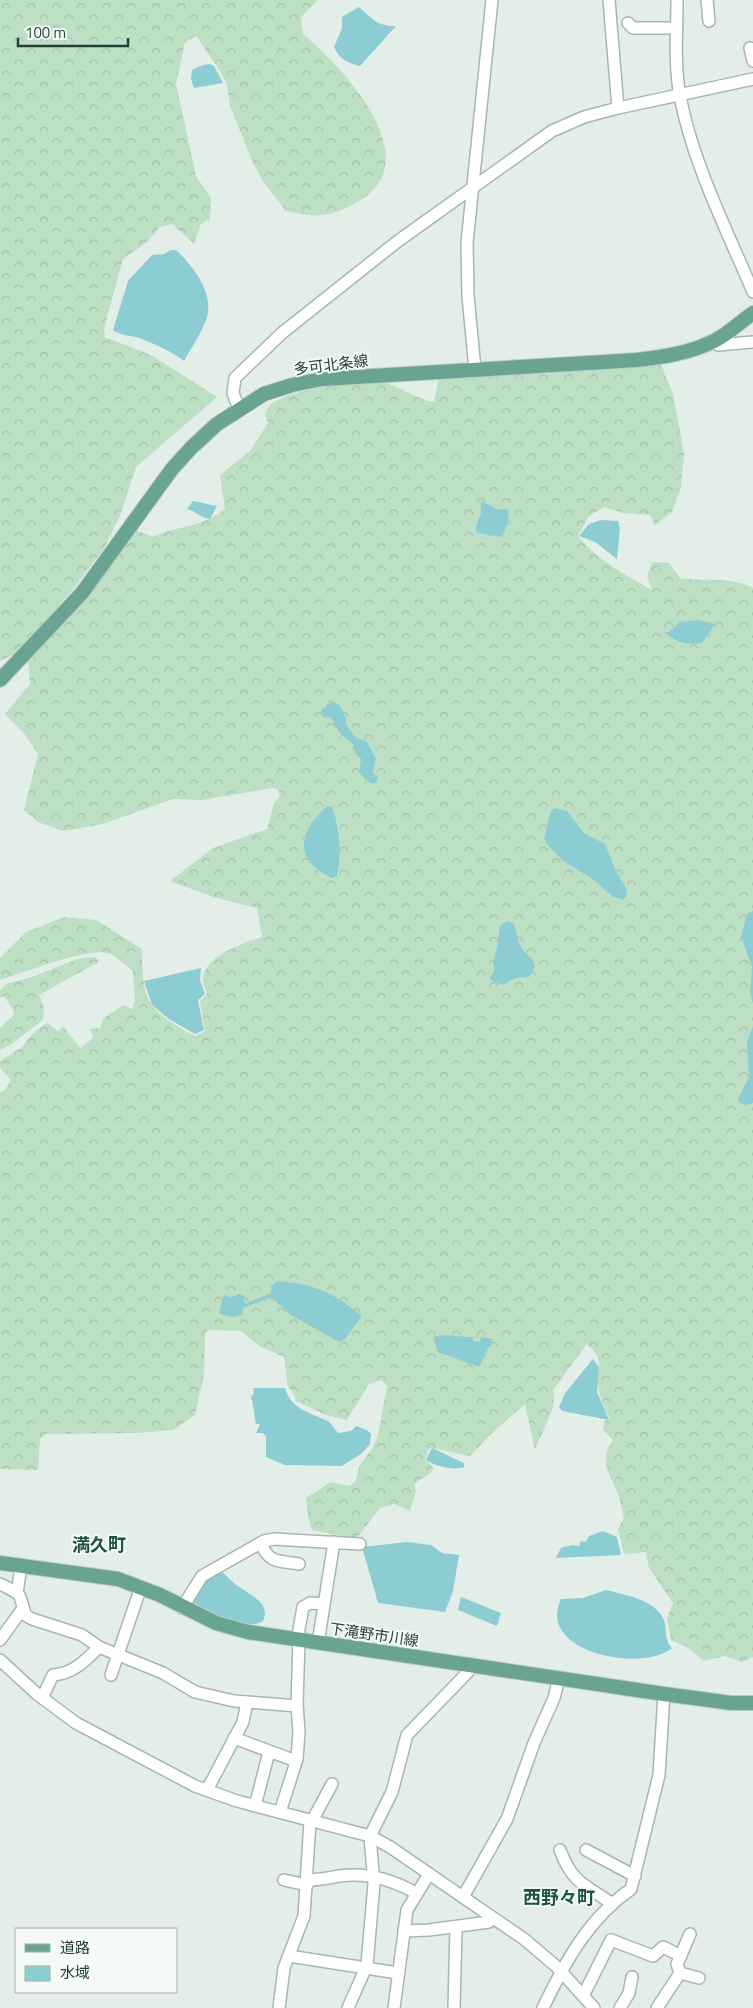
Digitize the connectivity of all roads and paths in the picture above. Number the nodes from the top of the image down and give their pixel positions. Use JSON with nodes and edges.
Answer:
{"nodes":[{"id":1,"x":492,"y":0,"type":"edge"},
{"id":2,"x":609,"y":0,"type":"edge"},
{"id":3,"x":677,"y":0,"type":"edge"},
{"id":4,"x":707,"y":0,"type":"edge"},
{"id":5,"x":709,"y":21,"type":"dead end"},
{"id":6,"x":628,"y":23,"type":"dead end"},
{"id":7,"x":677,"y":28,"type":"junction"},
{"id":8,"x":750,"y":48,"type":"dead end"},
{"id":9,"x":753,"y":61,"type":"edge"},
{"id":10,"x":753,"y":79,"type":"edge"},
{"id":11,"x":679,"y":94,"type":"junction"},
{"id":12,"x":618,"y":108,"type":"junction"},
{"id":13,"x":473,"y":187,"type":"junction"},
{"id":14,"x":753,"y":292,"type":"edge"},
{"id":15,"x":753,"y":313,"type":"edge"},
{"id":16,"x":715,"y":340,"type":"junction"},
{"id":17,"x":753,"y":342,"type":"edge"},
{"id":18,"x":475,"y":369,"type":"junction"},
{"id":19,"x":239,"y":409,"type":"junction"},
{"id":20,"x":0,"y":680,"type":"edge"},
{"id":21,"x":334,"y":1542,"type":"junction"},
{"id":22,"x":261,"y":1543,"type":"junction"},
{"id":23,"x":360,"y":1544,"type":"dead end"},
{"id":24,"x":0,"y":1563,"type":"edge"},
{"id":25,"x":298,"y":1564,"type":"dead end"},
{"id":26,"x":21,"y":1566,"type":"junction"},
{"id":27,"x":0,"y":1584,"type":"edge"},
{"id":28,"x":141,"y":1587,"type":"junction"},
{"id":29,"x":17,"y":1593,"type":"junction"},
{"id":30,"x":324,"y":1604,"type":"junction"},
{"id":31,"x":182,"y":1608,"type":"junction"},
{"id":32,"x":24,"y":1610,"type":"junction"},
{"id":33,"x":0,"y":1640,"type":"edge"},
{"id":34,"x":298,"y":1641,"type":"junction"},
{"id":35,"x":318,"y":1644,"type":"junction"},
{"id":36,"x":99,"y":1647,"type":"junction"},
{"id":37,"x":118,"y":1655,"type":"junction"},
{"id":38,"x":0,"y":1660,"type":"edge"},
{"id":39,"x":470,"y":1666,"type":"junction"},
{"id":40,"x":111,"y":1674,"type":"dead end"},
{"id":41,"x":559,"y":1678,"type":"junction"},
{"id":42,"x":664,"y":1694,"type":"junction"},
{"id":43,"x":42,"y":1698,"type":"junction"},
{"id":44,"x":247,"y":1702,"type":"junction"},
{"id":45,"x":753,"y":1704,"type":"edge"},
{"id":46,"x":297,"y":1706,"type":"junction"},
{"id":47,"x":234,"y":1738,"type":"junction"},
{"id":48,"x":268,"y":1752,"type":"junction"},
{"id":49,"x":296,"y":1761,"type":"junction"},
{"id":50,"x":332,"y":1784,"type":"dead end"},
{"id":51,"x":207,"y":1790,"type":"junction"},
{"id":52,"x":255,"y":1806,"type":"junction"},
{"id":53,"x":280,"y":1812,"type":"junction"},
{"id":54,"x":311,"y":1821,"type":"junction"},
{"id":55,"x":370,"y":1836,"type":"junction"},
{"id":56,"x":560,"y":1850,"type":"dead end"},
{"id":57,"x":586,"y":1850,"type":"dead end"},
{"id":58,"x":428,"y":1874,"type":"junction"},
{"id":59,"x":635,"y":1876,"type":"junction"},
{"id":60,"x":373,"y":1877,"type":"junction"},
{"id":61,"x":284,"y":1880,"type":"dead end"},
{"id":62,"x":307,"y":1883,"type":"junction"},
{"id":63,"x":416,"y":1893,"type":"junction"},
{"id":64,"x":464,"y":1897,"type":"junction"},
{"id":65,"x":611,"y":1903,"type":"junction"},
{"id":66,"x":492,"y":1918,"type":"junction"},
{"id":67,"x":456,"y":1927,"type":"junction"},
{"id":68,"x":404,"y":1931,"type":"junction"},
{"id":69,"x":690,"y":1934,"type":"dead end"},
{"id":70,"x":289,"y":1956,"type":"junction"},
{"id":71,"x":681,"y":1956,"type":"junction"},
{"id":72,"x":366,"y":1969,"type":"junction"},
{"id":73,"x":560,"y":1970,"type":"junction"},
{"id":74,"x":398,"y":1973,"type":"junction"},
{"id":75,"x":680,"y":1973,"type":"junction"},
{"id":76,"x":632,"y":1977,"type":"dead end"},
{"id":77,"x":699,"y":1978,"type":"dead end"},
{"id":78,"x":583,"y":2001,"type":"edge"},
{"id":79,"x":279,"y":2008,"type":"edge"},
{"id":80,"x":348,"y":2008,"type":"edge"},
{"id":81,"x":394,"y":2008,"type":"edge"},
{"id":82,"x":454,"y":2008,"type":"edge"},
{"id":83,"x":543,"y":2008,"type":"edge"},
{"id":84,"x":594,"y":2008,"type":"edge"},
{"id":85,"x":620,"y":2008,"type":"edge"},
{"id":86,"x":658,"y":2008,"type":"edge"}],
"edges":[{"from":1,"to":13,"type":"street"},
{"from":2,"to":12,"type":"street"},
{"from":3,"to":7,"type":"street"},
{"from":4,"to":5,"type":"street"},
{"from":6,"to":7,"type":"street"},
{"from":7,"to":11,"type":"street"},
{"from":8,"to":9,"type":"street"},
{"from":10,"to":11,"type":"street"},
{"from":11,"to":12,"type":"street"},
{"from":11,"to":14,"type":"street"},
{"from":12,"to":13,"type":"street"},
{"from":13,"to":18,"type":"street"},
{"from":13,"to":19,"type":"street"},
{"from":15,"to":16,"type":"main road","name":"多可北条線"},
{"from":16,"to":17,"type":"street"},
{"from":16,"to":18,"type":"main road","name":"多可北条線"},
{"from":18,"to":19,"type":"main road","name":"多可北条線"},
{"from":19,"to":20,"type":"main road","name":"多可北条線"},
{"from":21,"to":22,"type":"street"},
{"from":21,"to":23,"type":"street"},
{"from":21,"to":30,"type":"street"},
{"from":22,"to":25,"type":"street"},
{"from":22,"to":31,"type":"street"},
{"from":24,"to":26,"type":"main road","name":"下滝野市川線"},
{"from":26,"to":28,"type":"main road","name":"下滝野市川線"},
{"from":26,"to":29,"type":"street"},
{"from":27,"to":29,"type":"street"},
{"from":28,"to":31,"type":"main road","name":"下滝野市川線"},
{"from":28,"to":37,"type":"street"},
{"from":29,"to":32,"type":"street"},
{"from":30,"to":34,"type":"street"},
{"from":30,"to":35,"type":"street"},
{"from":31,"to":34,"type":"main road","name":"下滝野市川線"},
{"from":32,"to":33,"type":"street"},
{"from":32,"to":36,"type":"street"},
{"from":34,"to":35,"type":"main road","name":"下滝野市川線"},
{"from":34,"to":46,"type":"street"},
{"from":35,"to":39,"type":"main road","name":"下滝野市川線"},
{"from":36,"to":37,"type":"street"},
{"from":36,"to":43,"type":"street"},
{"from":37,"to":40,"type":"street"},
{"from":37,"to":44,"type":"street"},
{"from":38,"to":43,"type":"street"},
{"from":39,"to":41,"type":"main road","name":"下滝野市川線"},
{"from":39,"to":55,"type":"street"},
{"from":41,"to":42,"type":"main road","name":"下滝野市川線"},
{"from":41,"to":64,"type":"street"},
{"from":42,"to":45,"type":"main road","name":"下滝野市川線"},
{"from":42,"to":59,"type":"street"},
{"from":43,"to":51,"type":"street"},
{"from":44,"to":46,"type":"street"},
{"from":44,"to":47,"type":"street"},
{"from":46,"to":49,"type":"street"},
{"from":47,"to":48,"type":"street"},
{"from":47,"to":51,"type":"street"},
{"from":48,"to":49,"type":"street"},
{"from":48,"to":52,"type":"street"},
{"from":49,"to":53,"type":"street"},
{"from":50,"to":54,"type":"street"},
{"from":51,"to":52,"type":"street"},
{"from":52,"to":53,"type":"street"},
{"from":53,"to":54,"type":"street"},
{"from":54,"to":55,"type":"street"},
{"from":54,"to":62,"type":"street"},
{"from":55,"to":58,"type":"street"},
{"from":55,"to":60,"type":"street"},
{"from":56,"to":65,"type":"street"},
{"from":57,"to":59,"type":"street"},
{"from":58,"to":63,"type":"street"},
{"from":58,"to":64,"type":"street"},
{"from":59,"to":65,"type":"street"},
{"from":60,"to":62,"type":"street"},
{"from":60,"to":63,"type":"street"},
{"from":60,"to":72,"type":"street"},
{"from":61,"to":62,"type":"street"},
{"from":62,"to":70,"type":"street"},
{"from":63,"to":68,"type":"street"},
{"from":64,"to":66,"type":"street"},
{"from":65,"to":73,"type":"street"},
{"from":66,"to":67,"type":"street"},
{"from":66,"to":73,"type":"street"},
{"from":67,"to":68,"type":"street"},
{"from":67,"to":82,"type":"street"},
{"from":68,"to":74,"type":"street"},
{"from":69,"to":71,"type":"street"},
{"from":70,"to":72,"type":"street"},
{"from":70,"to":79,"type":"street"},
{"from":71,"to":75,"type":"street"},
{"from":71,"to":78,"type":"street"},
{"from":72,"to":74,"type":"street"},
{"from":72,"to":80,"type":"street"},
{"from":73,"to":78,"type":"street"},
{"from":73,"to":83,"type":"street"},
{"from":74,"to":81,"type":"street"},
{"from":75,"to":77,"type":"street"},
{"from":75,"to":86,"type":"street"},
{"from":76,"to":85,"type":"street"},
{"from":78,"to":84,"type":"street"}]}
